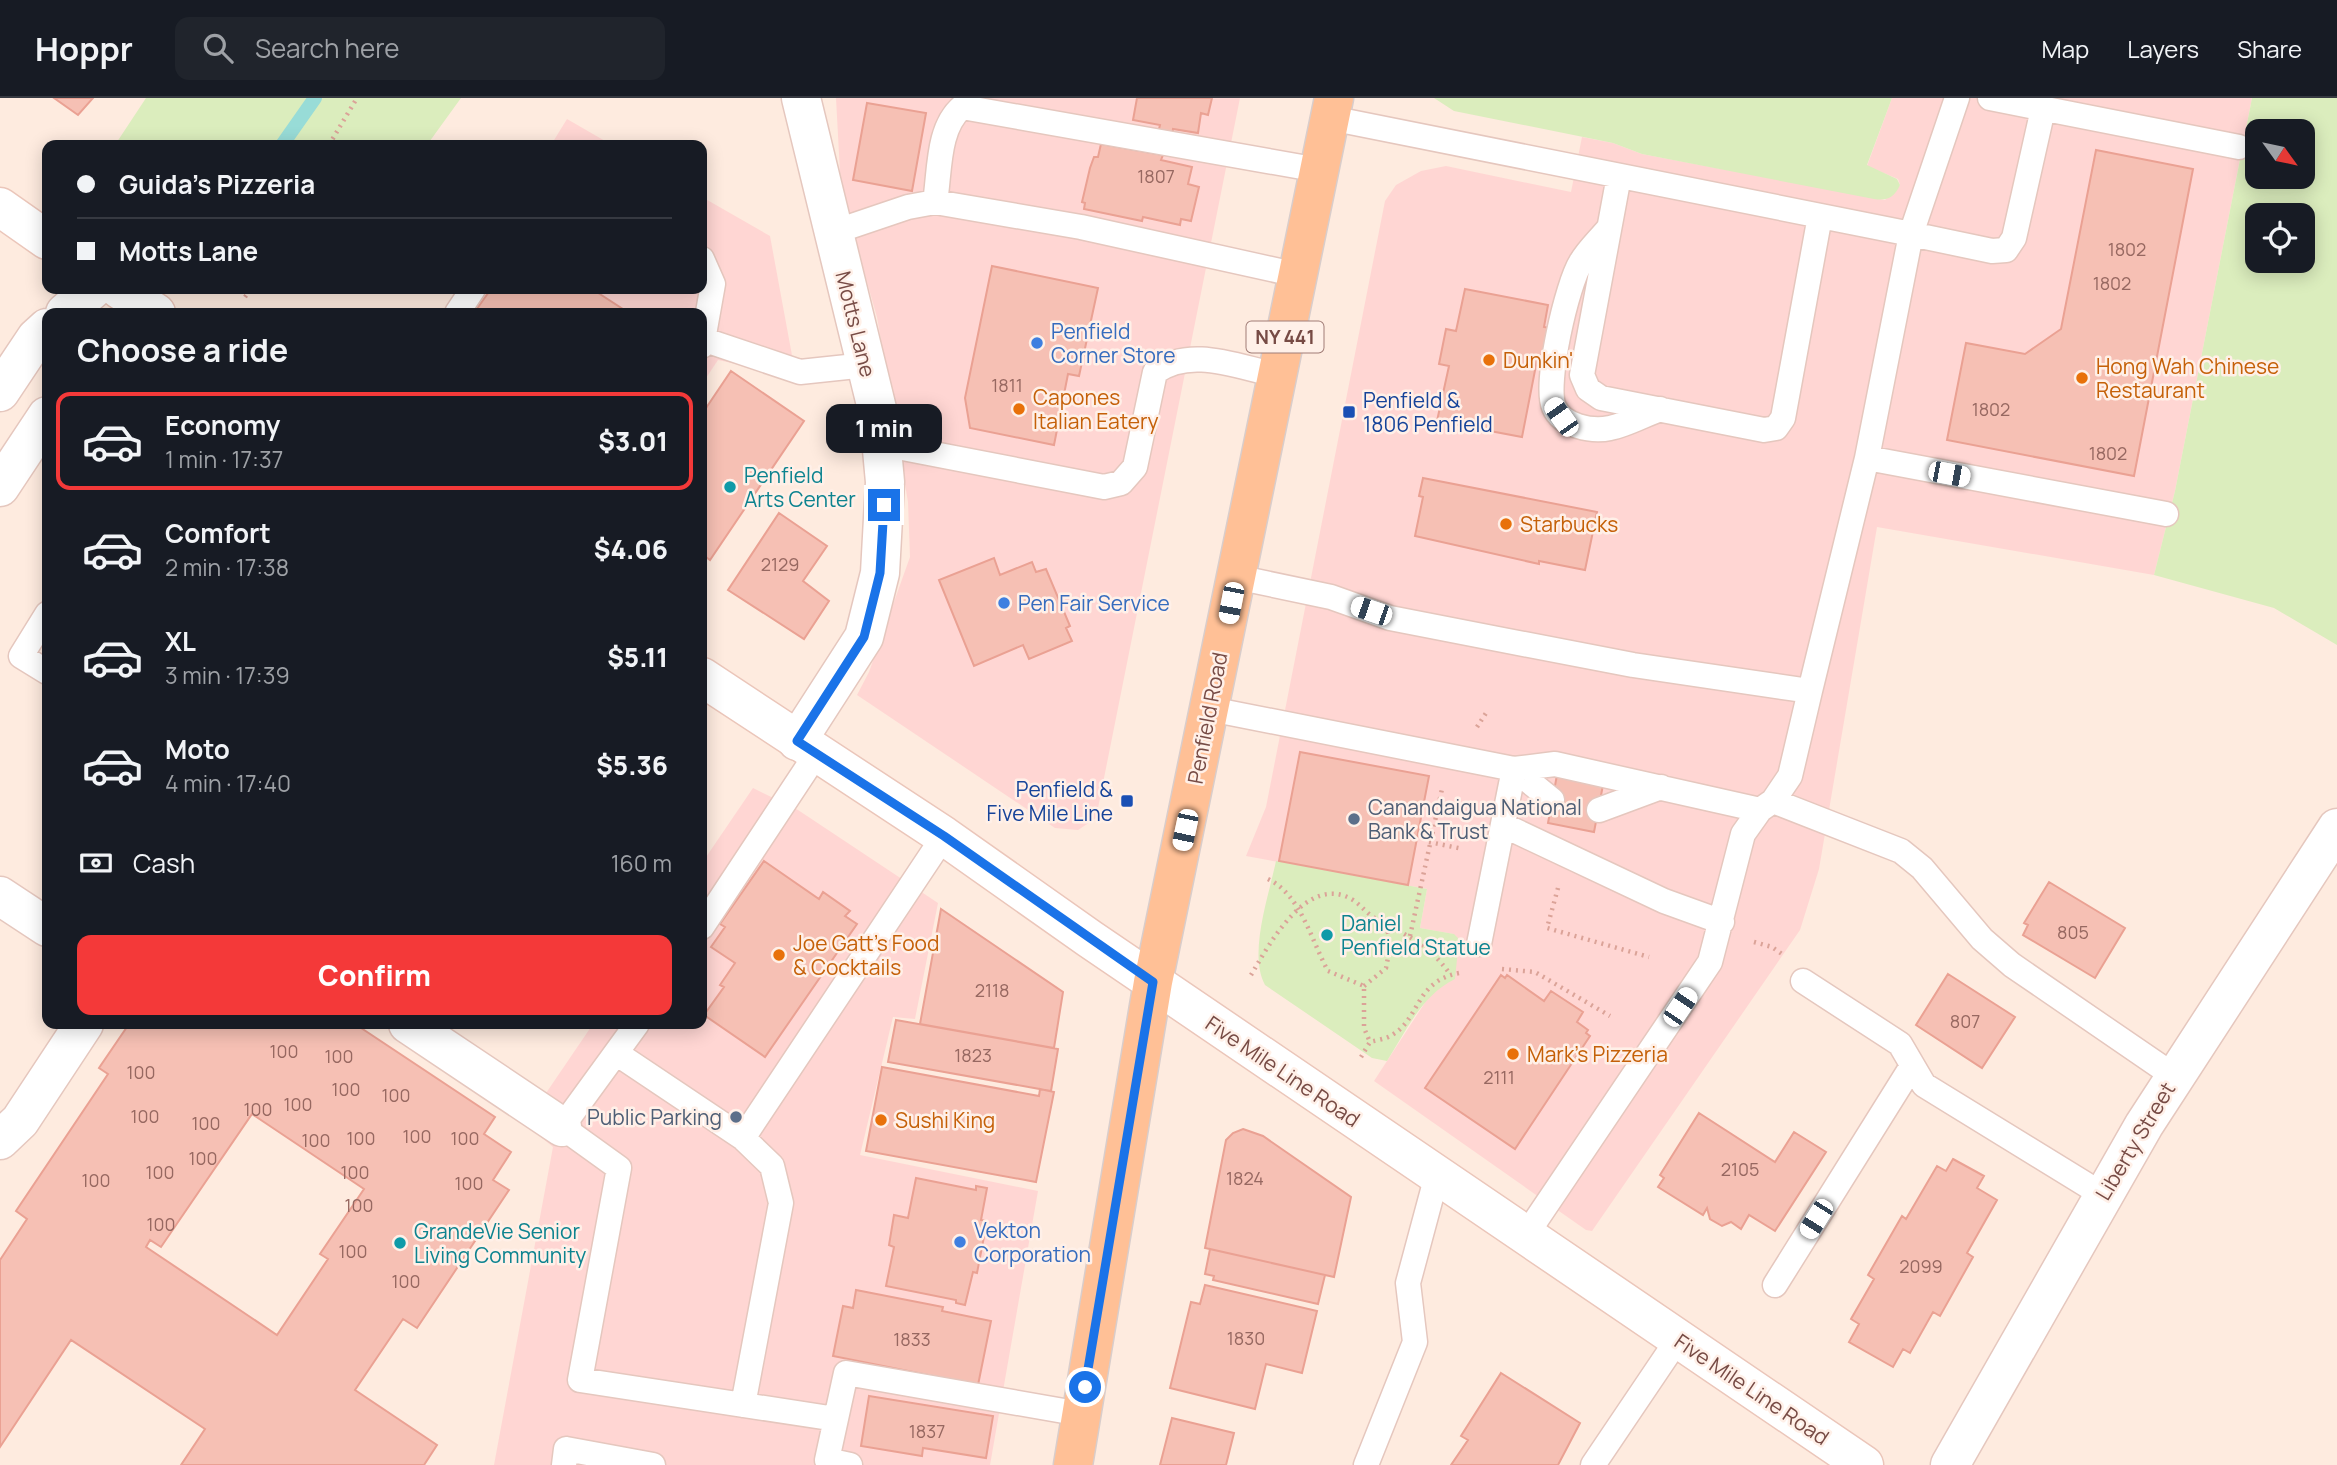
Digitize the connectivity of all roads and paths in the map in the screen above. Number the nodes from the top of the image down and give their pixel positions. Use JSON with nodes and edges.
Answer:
{"nodes":[{"id":1,"x":357,"y":98,"type":"edge"},
{"id":2,"x":801,"y":98,"type":"edge"},
{"id":3,"x":1957,"y":98,"type":"edge"},
{"id":4,"x":1990,"y":98,"type":"edge"},
{"id":5,"x":1332,"y":108,"type":"edge"},
{"id":6,"x":2043,"y":109,"type":"junction"},
{"id":7,"x":331,"y":140,"type":"edge"},
{"id":8,"x":2239,"y":147,"type":"dead end"},
{"id":9,"x":1320,"y":170,"type":"junction"},
{"id":10,"x":1619,"y":176,"type":"junction"},
{"id":11,"x":935,"y":202,"type":"junction"},
{"id":12,"x":0,"y":207,"type":"edge"},
{"id":13,"x":1820,"y":216,"type":"junction"},
{"id":14,"x":1610,"y":226,"type":"junction"},
{"id":15,"x":834,"y":232,"type":"junction"},
{"id":16,"x":1911,"y":234,"type":"junction"},
{"id":17,"x":42,"y":236,"type":"edge"},
{"id":18,"x":707,"y":270,"type":"edge"},
{"id":19,"x":1298,"y":275,"type":"junction"},
{"id":20,"x":87,"y":294,"type":"edge"},
{"id":21,"x":127,"y":294,"type":"edge"},
{"id":22,"x":71,"y":308,"type":"edge"},
{"id":23,"x":148,"y":308,"type":"edge"},
{"id":24,"x":707,"y":319,"type":"edge"},
{"id":25,"x":42,"y":333,"type":"edge"},
{"id":26,"x":707,"y":344,"type":"edge"},
{"id":27,"x":866,"y":365,"type":"junction"},
{"id":28,"x":1277,"y":375,"type":"junction"},
{"id":29,"x":0,"y":392,"type":"edge"},
{"id":30,"x":1660,"y":408,"type":"junction"},
{"id":31,"x":42,"y":424,"type":"edge"},
{"id":32,"x":882,"y":444,"type":"junction"},
{"id":33,"x":1867,"y":458,"type":"junction"},
{"id":34,"x":0,"y":487,"type":"edge"},
{"id":35,"x":2166,"y":514,"type":"dead end"},
{"id":36,"x":1236,"y":577,"type":"junction"},
{"id":37,"x":42,"y":622,"type":"edge"},
{"id":38,"x":42,"y":669,"type":"edge"},
{"id":39,"x":707,"y":680,"type":"edge"},
{"id":40,"x":1810,"y":691,"type":"junction"},
{"id":41,"x":1210,"y":709,"type":"junction"},
{"id":42,"x":807,"y":747,"type":"junction"},
{"id":43,"x":1514,"y":769,"type":"junction"},
{"id":44,"x":1444,"y":782,"type":"dead end"},
{"id":45,"x":1661,"y":787,"type":"junction"},
{"id":46,"x":1552,"y":800,"type":"dead end"},
{"id":47,"x":1767,"y":806,"type":"junction"},
{"id":48,"x":1599,"y":810,"type":"dead end"},
{"id":49,"x":1503,"y":825,"type":"junction"},
{"id":50,"x":2337,"y":828,"type":"edge"},
{"id":51,"x":944,"y":836,"type":"junction"},
{"id":52,"x":1429,"y":842,"type":"junction"},
{"id":53,"x":1474,"y":852,"type":"dead end"},
{"id":54,"x":1561,"y":877,"type":"dead end"},
{"id":55,"x":1268,"y":878,"type":"dead end"},
{"id":56,"x":0,"y":896,"type":"edge"},
{"id":57,"x":1298,"y":908,"type":"junction"},
{"id":58,"x":707,"y":917,"type":"edge"},
{"id":59,"x":1722,"y":922,"type":"junction"},
{"id":60,"x":42,"y":924,"type":"edge"},
{"id":61,"x":1387,"y":925,"type":"junction"},
{"id":62,"x":1410,"y":936,"type":"junction"},
{"id":63,"x":1479,"y":944,"type":"dead end"},
{"id":64,"x":1649,"y":957,"type":"dead end"},
{"id":65,"x":1496,"y":968,"type":"dead end"},
{"id":66,"x":1472,"y":970,"type":"dead end"},
{"id":67,"x":1450,"y":974,"type":"junction"},
{"id":68,"x":1251,"y":975,"type":"dead end"},
{"id":69,"x":1803,"y":981,"type":"dead end"},
{"id":70,"x":1153,"y":982,"type":"junction"},
{"id":71,"x":1364,"y":986,"type":"junction"},
{"id":72,"x":1610,"y":1016,"type":"dead end"},
{"id":73,"x":81,"y":1029,"type":"edge"},
{"id":74,"x":415,"y":1029,"type":"edge"},
{"id":75,"x":633,"y":1029,"type":"edge"},
{"id":76,"x":1370,"y":1042,"type":"junction"},
{"id":77,"x":616,"y":1053,"type":"junction"},
{"id":78,"x":1361,"y":1057,"type":"dead end"},
{"id":79,"x":1912,"y":1066,"type":"junction"},
{"id":80,"x":2174,"y":1076,"type":"junction"},
{"id":81,"x":562,"y":1127,"type":"junction"},
{"id":82,"x":743,"y":1138,"type":"junction"},
{"id":83,"x":0,"y":1140,"type":"edge"},
{"id":84,"x":1437,"y":1175,"type":"junction"},
{"id":85,"x":2103,"y":1195,"type":"junction"},
{"id":86,"x":1526,"y":1235,"type":"junction"},
{"id":87,"x":1775,"y":1285,"type":"dead end"},
{"id":88,"x":1678,"y":1339,"type":"junction"},
{"id":89,"x":743,"y":1405,"type":"junction"},
{"id":90,"x":1081,"y":1414,"type":"junction"},
{"id":91,"x":836,"y":1419,"type":"junction"},
{"id":92,"x":564,"y":1465,"type":"edge"},
{"id":93,"x":653,"y":1465,"type":"edge"},
{"id":94,"x":850,"y":1465,"type":"edge"},
{"id":95,"x":1073,"y":1465,"type":"edge"},
{"id":96,"x":1366,"y":1465,"type":"edge"},
{"id":97,"x":1593,"y":1465,"type":"edge"},
{"id":98,"x":1864,"y":1465,"type":"edge"},
{"id":99,"x":1950,"y":1465,"type":"edge"}],
"edges":[{"from":1,"to":7,"type":"path"},
{"from":2,"to":15,"type":"street","name":"Motts Lane"},
{"from":3,"to":16,"type":"lane"},
{"from":4,"to":6,"type":"lane"},
{"from":5,"to":9,"type":"main road","name":"Penfield Road","number":"NY 441"},
{"from":5,"to":10,"type":"lane"},
{"from":6,"to":8,"type":"lane"},
{"from":6,"to":16,"type":"lane"},
{"from":9,"to":11,"type":"lane"},
{"from":9,"to":19,"type":"main road","name":"Penfield Road","number":"NY 441"},
{"from":10,"to":13,"type":"lane"},
{"from":10,"to":14,"type":"lane"},
{"from":11,"to":15,"type":"lane"},
{"from":11,"to":19,"type":"lane"},
{"from":12,"to":17,"type":"street"},
{"from":13,"to":16,"type":"lane"},
{"from":13,"to":30,"type":"lane"},
{"from":14,"to":30,"type":"lane"},
{"from":14,"to":30,"type":"lane"},
{"from":15,"to":27,"type":"street","name":"Motts Lane"},
{"from":16,"to":33,"type":"lane"},
{"from":18,"to":24,"type":"lane"},
{"from":19,"to":28,"type":"main road","name":"Penfield Road","number":"NY 441"},
{"from":20,"to":22,"type":"street"},
{"from":21,"to":23,"type":"street"},
{"from":25,"to":29,"type":"street"},
{"from":26,"to":27,"type":"lane"},
{"from":27,"to":32,"type":"street","name":"Motts Lane"},
{"from":28,"to":32,"type":"lane"},
{"from":28,"to":36,"type":"main road","name":"Penfield Road","number":"NY 441"},
{"from":31,"to":34,"type":"street"},
{"from":32,"to":42,"type":"street","name":"Motts Lane"},
{"from":33,"to":35,"type":"lane"},
{"from":33,"to":40,"type":"lane"},
{"from":36,"to":40,"type":"lane"},
{"from":36,"to":41,"type":"main road","name":"Penfield Road","number":"NY 441"},
{"from":37,"to":38,"type":"lane"},
{"from":39,"to":42,"type":"street","name":"Five Mile Line Road"},
{"from":40,"to":47,"type":"lane"},
{"from":41,"to":43,"type":"lane"},
{"from":41,"to":70,"type":"main road","name":"Penfield Road","number":"NY 441"},
{"from":42,"to":51,"type":"street","name":"Five Mile Line Road"},
{"from":42,"to":58,"type":"lane"},
{"from":43,"to":45,"type":"lane"},
{"from":43,"to":46,"type":"lane"},
{"from":43,"to":49,"type":"lane"},
{"from":44,"to":52,"type":"path"},
{"from":45,"to":47,"type":"lane"},
{"from":45,"to":48,"type":"lane"},
{"from":47,"to":59,"type":"lane"},
{"from":47,"to":80,"type":"lane"},
{"from":49,"to":59,"type":"lane"},
{"from":49,"to":63,"type":"lane"},
{"from":50,"to":80,"type":"street","name":"Liberty Street"},
{"from":51,"to":70,"type":"street","name":"Five Mile Line Road"},
{"from":51,"to":82,"type":"lane"},
{"from":52,"to":53,"type":"path"},
{"from":52,"to":62,"type":"path"},
{"from":54,"to":64,"type":"path"},
{"from":55,"to":57,"type":"path"},
{"from":56,"to":60,"type":"street"},
{"from":57,"to":61,"type":"path"},
{"from":57,"to":68,"type":"path"},
{"from":57,"to":71,"type":"path"},
{"from":59,"to":86,"type":"lane"},
{"from":61,"to":62,"type":"path"},
{"from":61,"to":71,"type":"path"},
{"from":62,"to":67,"type":"path"},
{"from":65,"to":72,"type":"path"},
{"from":66,"to":67,"type":"path"},
{"from":67,"to":76,"type":"path"},
{"from":69,"to":79,"type":"lane"},
{"from":70,"to":84,"type":"street","name":"Five Mile Line Road"},
{"from":70,"to":90,"type":"main road","name":"Penfield Road","number":"NY 441"},
{"from":71,"to":76,"type":"path"},
{"from":73,"to":83,"type":"street"},
{"from":74,"to":81,"type":"street"},
{"from":75,"to":77,"type":"lane"},
{"from":76,"to":78,"type":"path"},
{"from":77,"to":81,"type":"lane"},
{"from":77,"to":82,"type":"lane"},
{"from":79,"to":85,"type":"lane"},
{"from":79,"to":87,"type":"lane"},
{"from":80,"to":85,"type":"street","name":"Liberty Street"},
{"from":81,"to":89,"type":"lane"},
{"from":82,"to":89,"type":"lane"},
{"from":84,"to":86,"type":"street","name":"Five Mile Line Road"},
{"from":84,"to":96,"type":"lane"},
{"from":85,"to":99,"type":"street","name":"Liberty Street"},
{"from":86,"to":88,"type":"street","name":"Five Mile Line Road"},
{"from":88,"to":97,"type":"lane"},
{"from":88,"to":98,"type":"street","name":"Five Mile Line Road"},
{"from":89,"to":91,"type":"lane"},
{"from":90,"to":91,"type":"lane"},
{"from":90,"to":95,"type":"main road","name":"Penfield Road","number":"NY 441"},
{"from":91,"to":94,"type":"lane"},
{"from":92,"to":93,"type":"lane"}]}
